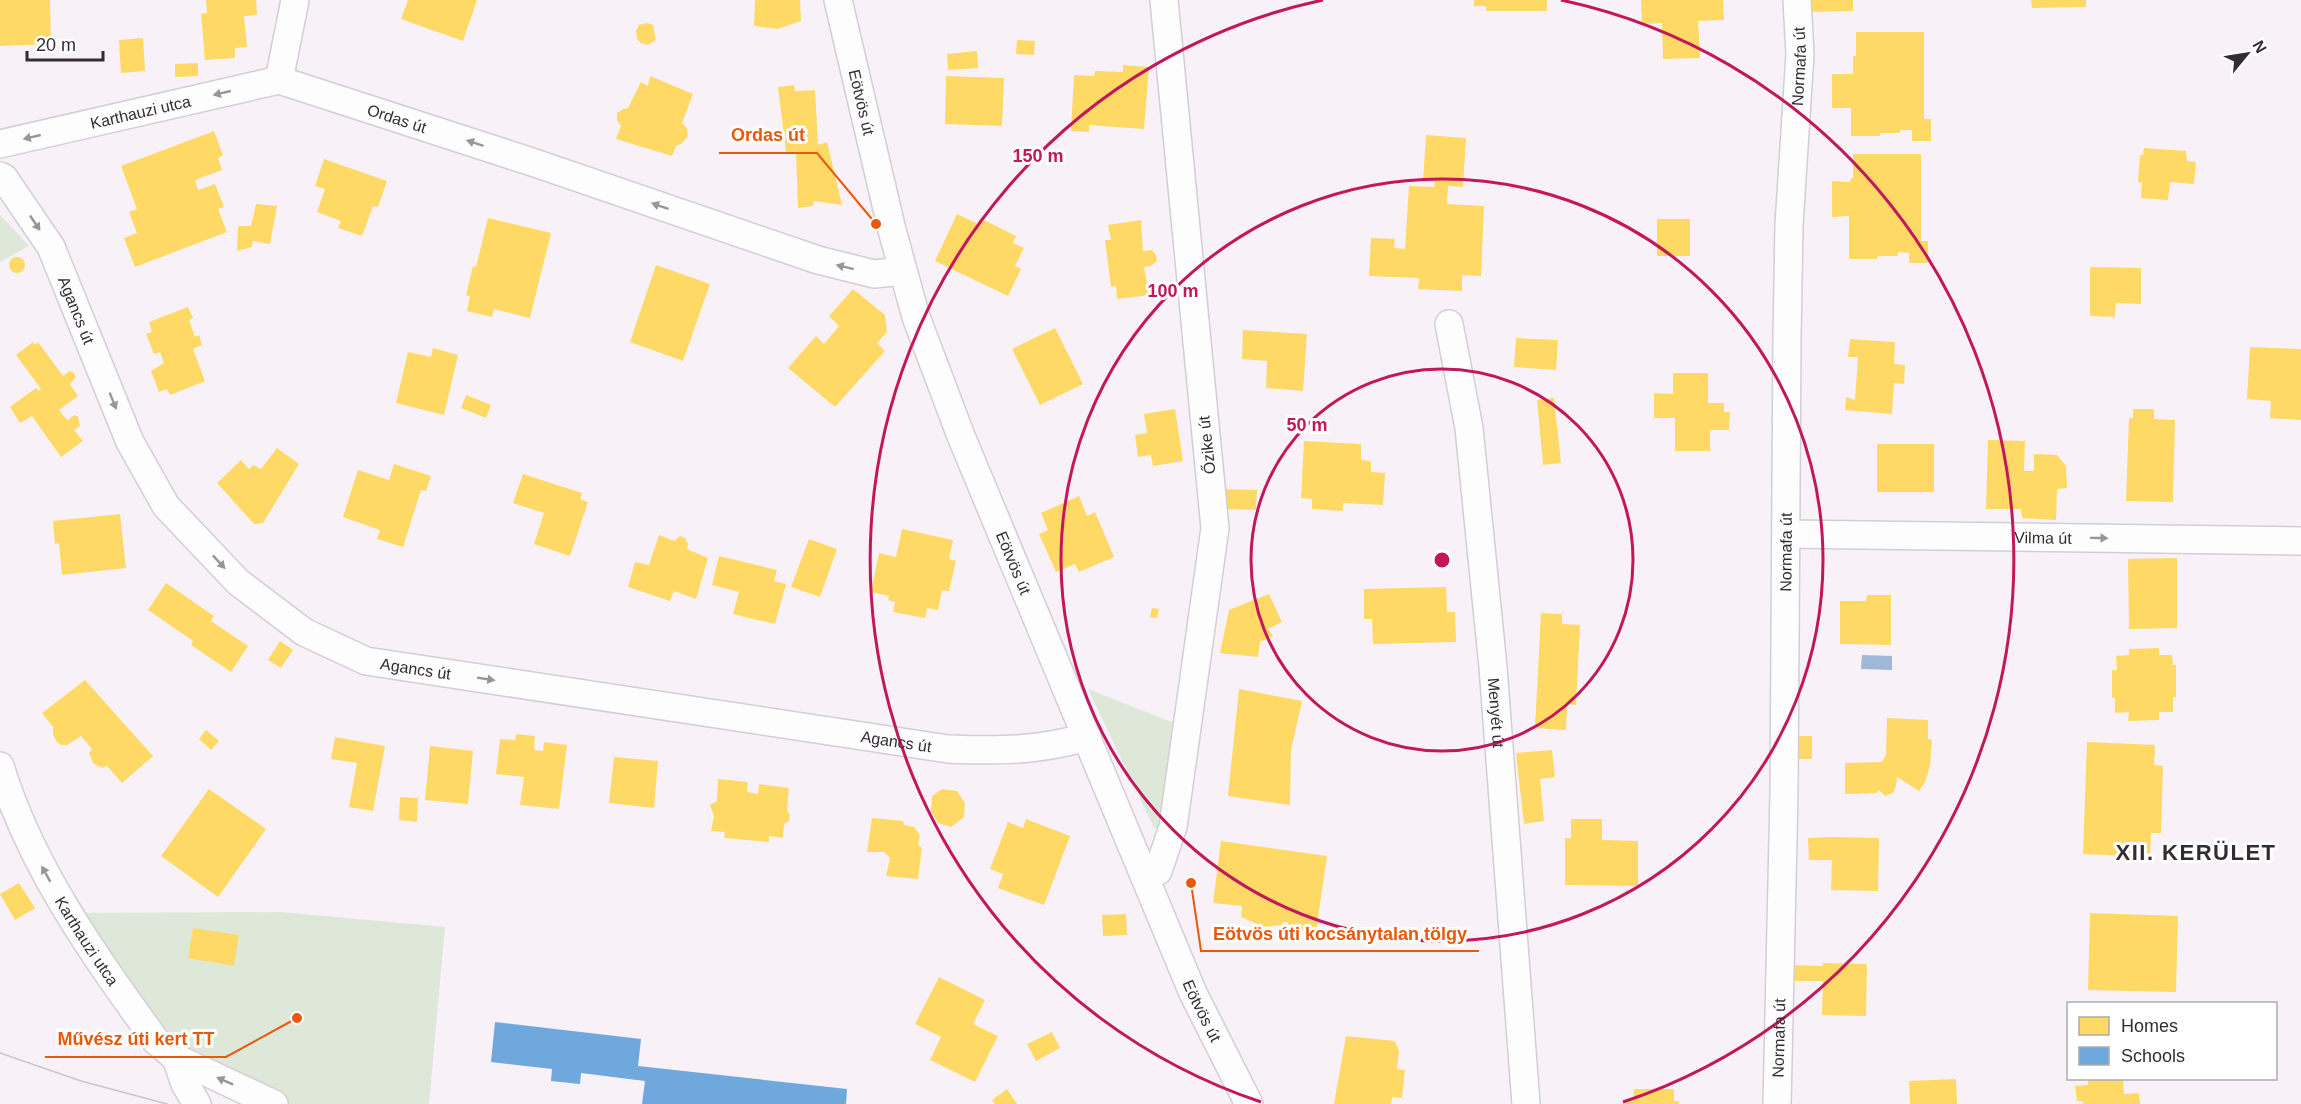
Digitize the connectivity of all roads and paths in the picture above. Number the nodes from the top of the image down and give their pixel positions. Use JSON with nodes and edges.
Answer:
{"nodes":[{"id":1,"x":295,"y":0,"type":"edge"},
{"id":2,"x":838,"y":0,"type":"edge"},
{"id":3,"x":1164,"y":0,"type":"edge"},
{"id":4,"x":1797,"y":0,"type":"edge"},
{"id":5,"x":279,"y":80,"type":"junction"},
{"id":6,"x":0,"y":144,"type":"edge"},
{"id":7,"x":0,"y":176,"type":"edge"},
{"id":8,"x":902,"y":271,"type":"junction"},
{"id":9,"x":1449,"y":324,"type":"dead end"},
{"id":10,"x":1787,"y":534,"type":"junction"},
{"id":11,"x":2301,"y":541,"type":"edge"},
{"id":12,"x":1087,"y":737,"type":"junction"},
{"id":13,"x":0,"y":766,"type":"edge"},
{"id":14,"x":1145,"y":877,"type":"junction"},
{"id":15,"x":176,"y":1058,"type":"junction"},
{"id":16,"x":197,"y":1104,"type":"edge"},
{"id":17,"x":274,"y":1104,"type":"edge"},
{"id":18,"x":1249,"y":1104,"type":"edge"},
{"id":19,"x":1526,"y":1104,"type":"edge"},
{"id":20,"x":1777,"y":1104,"type":"edge"}],
"edges":[{"from":1,"to":5,"type":"street"},
{"from":2,"to":8,"type":"street","name":"Eötvös út"},
{"from":3,"to":14,"type":"street","name":"Őzike út"},
{"from":4,"to":10,"type":"street","name":"Normafa út"},
{"from":5,"to":6,"type":"street","name":"Karthauzi utca","one_way":true},
{"from":8,"to":5,"type":"street","name":"Ordas út","one_way":true},
{"from":7,"to":12,"type":"street","name":"Agancs út","one_way":true},
{"from":8,"to":12,"type":"street","name":"Eötvös út"},
{"from":9,"to":19,"type":"street","name":"Menyét út"},
{"from":10,"to":11,"type":"street","name":"Vilma út","one_way":true},
{"from":10,"to":20,"type":"street","name":"Normafa út"},
{"from":12,"to":14,"type":"street","name":"Eötvös út"},
{"from":15,"to":13,"type":"street","name":"Karthauzi utca","one_way":true},
{"from":14,"to":18,"type":"street","name":"Eötvös út"},
{"from":15,"to":16,"type":"street","name":"Karthauzi utca"},
{"from":17,"to":15,"type":"street","one_way":true}]}
